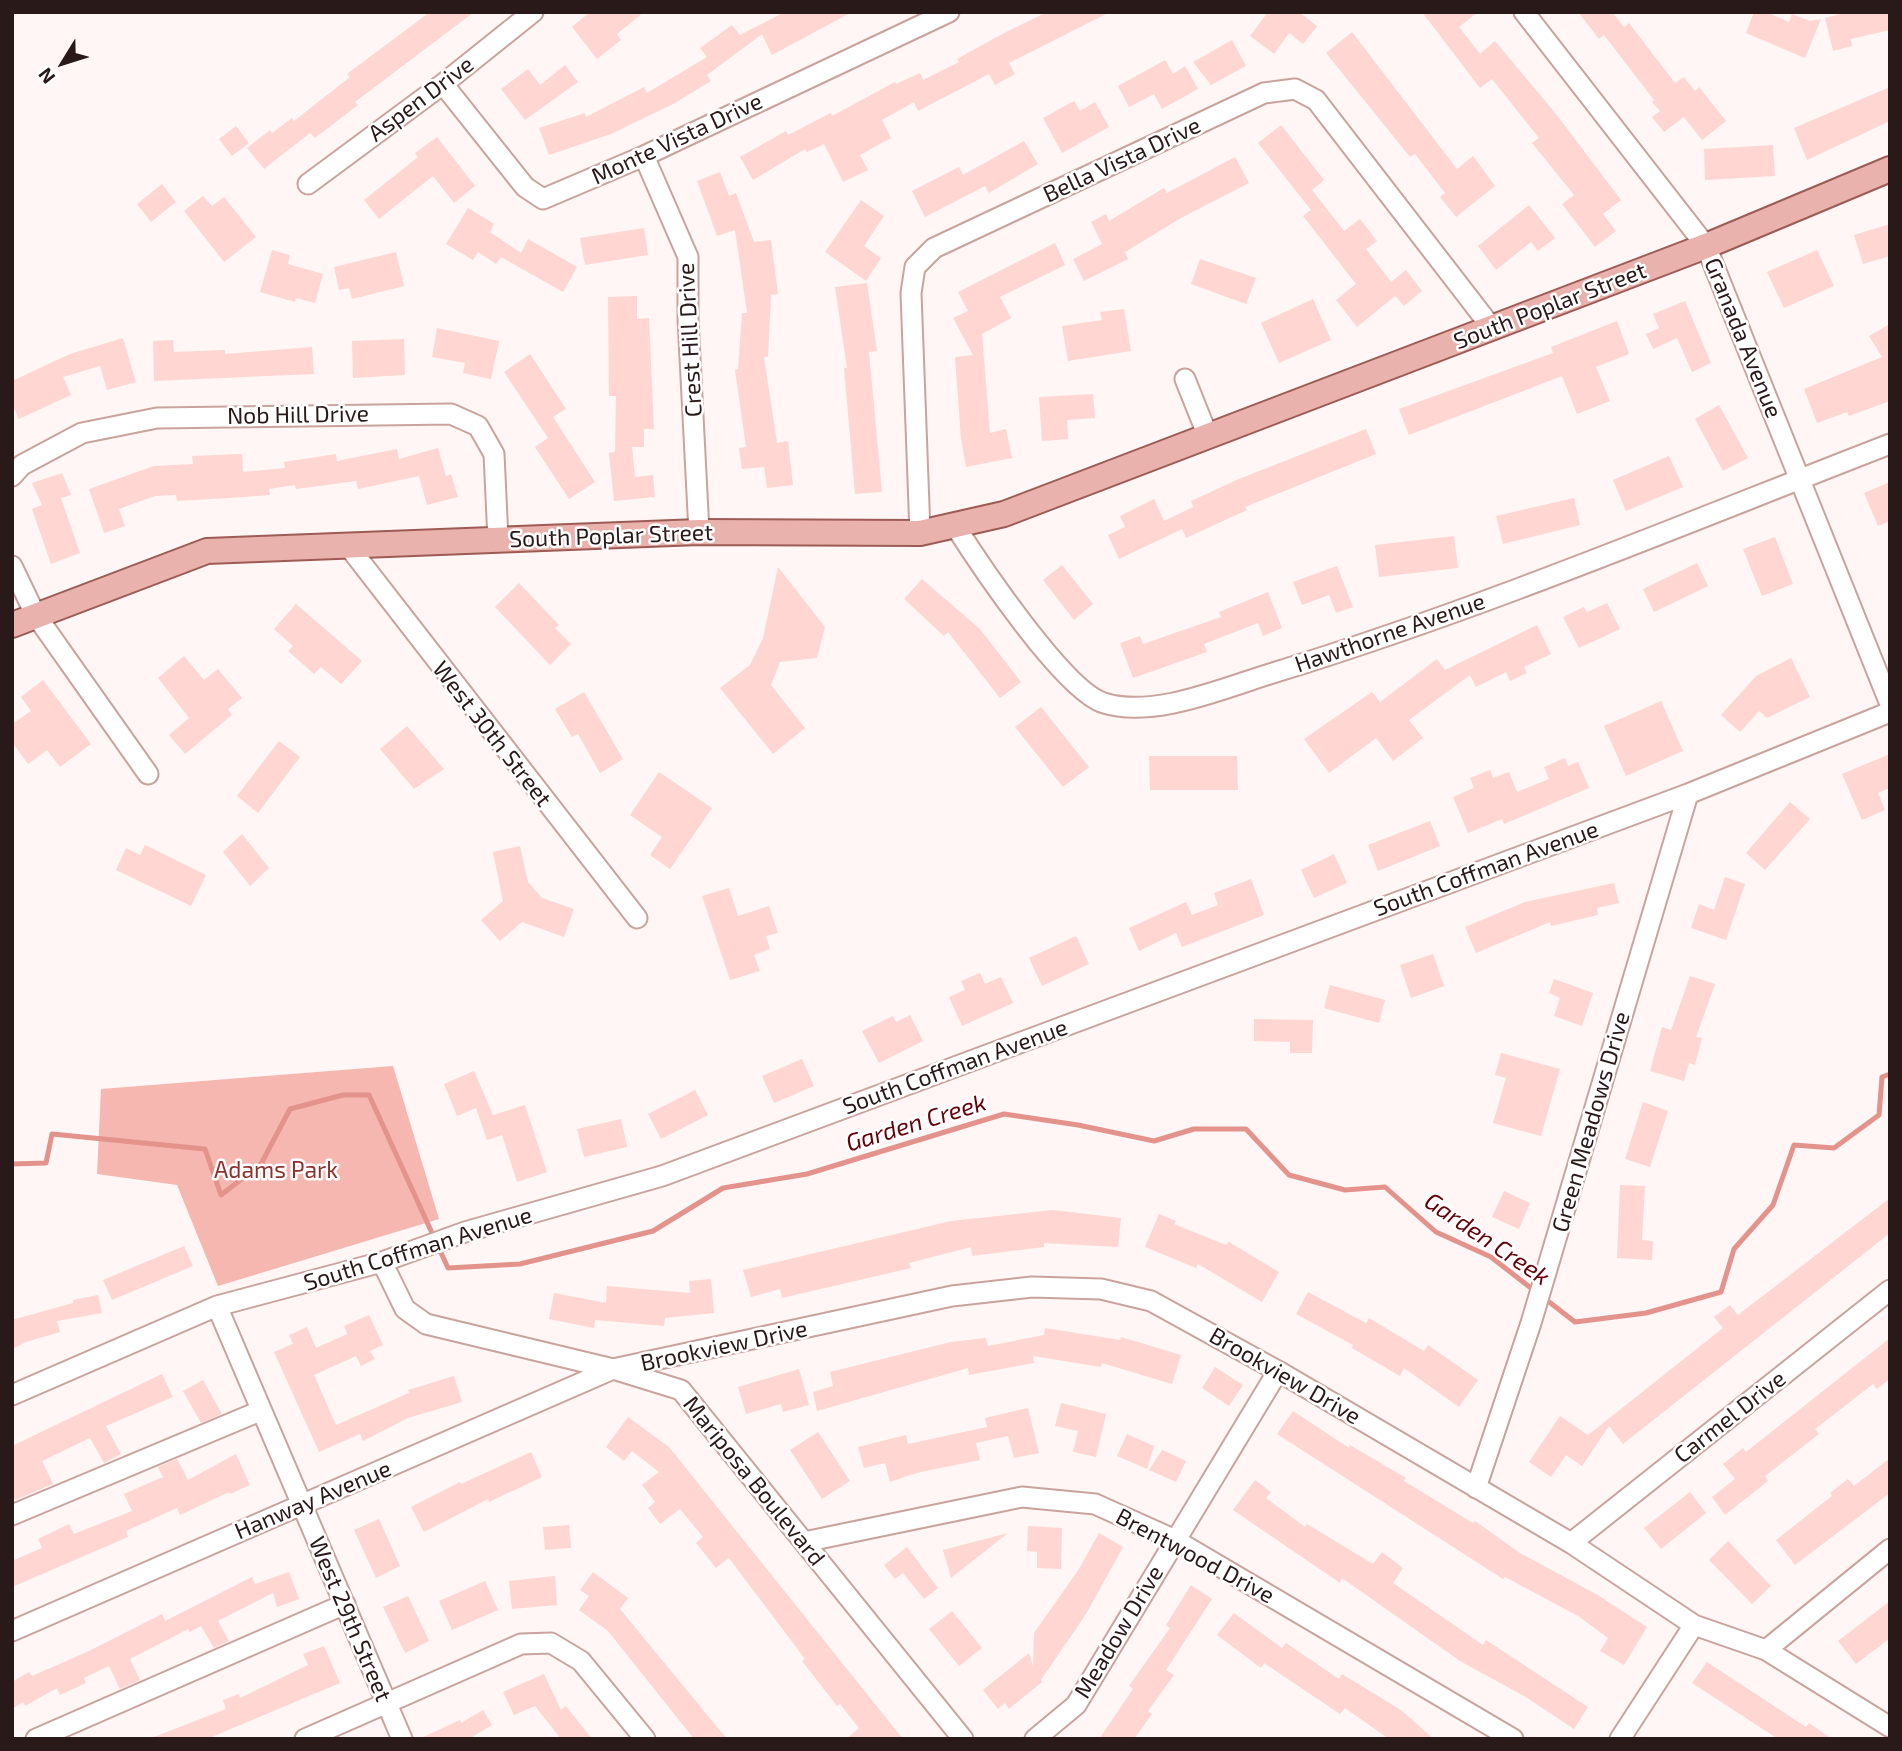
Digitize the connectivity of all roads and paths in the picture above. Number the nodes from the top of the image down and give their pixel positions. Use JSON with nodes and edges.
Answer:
{"nodes":[{"id":1,"x":533,"y":12,"type":"edge"},
{"id":2,"x":949,"y":12,"type":"edge"},
{"id":3,"x":1524,"y":12,"type":"edge"},
{"id":4,"x":443,"y":84,"type":"junction"},
{"id":5,"x":643,"y":156,"type":"junction"},
{"id":6,"x":1890,"y":169,"type":"edge"},
{"id":7,"x":308,"y":184,"type":"dead end"},
{"id":8,"x":1706,"y":246,"type":"junction"},
{"id":9,"x":1492,"y":328,"type":"junction"},
{"id":10,"x":1185,"y":379,"type":"dead end"},
{"id":11,"x":1206,"y":434,"type":"junction"},
{"id":12,"x":1890,"y":444,"type":"edge"},
{"id":13,"x":12,"y":476,"type":"edge"},
{"id":14,"x":1800,"y":479,"type":"junction"},
{"id":15,"x":954,"y":524,"type":"junction"},
{"id":16,"x":699,"y":532,"type":"junction"},
{"id":17,"x":920,"y":533,"type":"junction"},
{"id":18,"x":498,"y":540,"type":"junction"},
{"id":19,"x":349,"y":547,"type":"junction"},
{"id":20,"x":12,"y":566,"type":"edge"},
{"id":21,"x":35,"y":614,"type":"junction"},
{"id":22,"x":12,"y":625,"type":"edge"},
{"id":23,"x":1890,"y":704,"type":"edge"},
{"id":24,"x":1890,"y":712,"type":"edge"},
{"id":25,"x":148,"y":774,"type":"dead end"},
{"id":26,"x":1688,"y":794,"type":"junction"},
{"id":27,"x":637,"y":918,"type":"dead end"},
{"id":28,"x":382,"y":1262,"type":"junction"},
{"id":29,"x":1890,"y":1290,"type":"edge"},
{"id":30,"x":217,"y":1306,"type":"junction"},
{"id":31,"x":613,"y":1369,"type":"junction"},
{"id":32,"x":1278,"y":1371,"type":"junction"},
{"id":33,"x":12,"y":1395,"type":"edge"},
{"id":34,"x":260,"y":1411,"type":"junction"},
{"id":35,"x":1476,"y":1488,"type":"junction"},
{"id":36,"x":300,"y":1505,"type":"junction"},
{"id":37,"x":12,"y":1515,"type":"edge"},
{"id":38,"x":1175,"y":1540,"type":"junction"},
{"id":39,"x":804,"y":1542,"type":"junction"},
{"id":40,"x":1571,"y":1543,"type":"junction"},
{"id":41,"x":1890,"y":1549,"type":"edge"},
{"id":42,"x":345,"y":1604,"type":"junction"},
{"id":43,"x":1694,"y":1625,"type":"junction"},
{"id":44,"x":12,"y":1631,"type":"edge"},
{"id":45,"x":1766,"y":1650,"type":"junction"},
{"id":46,"x":387,"y":1704,"type":"junction"},
{"id":47,"x":1890,"y":1727,"type":"edge"},
{"id":48,"x":36,"y":1739,"type":"edge"},
{"id":49,"x":305,"y":1739,"type":"edge"},
{"id":50,"x":401,"y":1739,"type":"edge"},
{"id":51,"x":645,"y":1739,"type":"edge"},
{"id":52,"x":963,"y":1739,"type":"edge"},
{"id":53,"x":1035,"y":1739,"type":"edge"},
{"id":54,"x":1513,"y":1739,"type":"edge"},
{"id":55,"x":1620,"y":1739,"type":"edge"}],
"edges":[{"from":1,"to":4,"type":"street","name":"Aspen Drive"},
{"from":2,"to":5,"type":"street","name":"Monte Vista Drive"},
{"from":3,"to":8,"type":"street","name":"Granada Avenue"},
{"from":4,"to":5,"type":"street","name":"Monte Vista Drive"},
{"from":4,"to":7,"type":"street","name":"Aspen Drive"},
{"from":5,"to":16,"type":"street","name":"Crest Hill Drive"},
{"from":6,"to":8,"type":"main road","name":"South Poplar Street"},
{"from":8,"to":9,"type":"main road","name":"South Poplar Street"},
{"from":8,"to":14,"type":"street","name":"Granada Avenue"},
{"from":9,"to":11,"type":"main road","name":"South Poplar Street"},
{"from":9,"to":17,"type":"street","name":"Bella Vista Drive"},
{"from":10,"to":11,"type":"street"},
{"from":11,"to":15,"type":"main road","name":"South Poplar Street"},
{"from":12,"to":14,"type":"street","name":"Hawthorne Avenue"},
{"from":13,"to":18,"type":"street","name":"Nob Hill Drive"},
{"from":14,"to":15,"type":"street","name":"Hawthorne Avenue"},
{"from":14,"to":23,"type":"street","name":"Granada Avenue"},
{"from":15,"to":17,"type":"main road","name":"South Poplar Street"},
{"from":16,"to":17,"type":"main road","name":"South Poplar Street"},
{"from":16,"to":18,"type":"main road","name":"South Poplar Street"},
{"from":18,"to":19,"type":"main road","name":"South Poplar Street"},
{"from":19,"to":21,"type":"main road","name":"South Poplar Street"},
{"from":19,"to":27,"type":"street","name":"West 30th Street"},
{"from":20,"to":21,"type":"street"},
{"from":21,"to":22,"type":"main road","name":"South Poplar Street"},
{"from":21,"to":25,"type":"street"},
{"from":24,"to":26,"type":"street","name":"South Coffman Avenue"},
{"from":26,"to":28,"type":"street","name":"South Coffman Avenue"},
{"from":26,"to":35,"type":"street","name":"Green Meadows Drive"},
{"from":28,"to":30,"type":"street","name":"South Coffman Avenue"},
{"from":28,"to":31,"type":"street","name":"Mariposa Boulevard"},
{"from":29,"to":40,"type":"street","name":"Carmel Drive"},
{"from":30,"to":33,"type":"street","name":"South Coffman Avenue"},
{"from":30,"to":34,"type":"street","name":"West 29th Street"},
{"from":31,"to":32,"type":"street","name":"Brookview Drive"},
{"from":31,"to":36,"type":"street","name":"Hanway Avenue"},
{"from":31,"to":39,"type":"street","name":"Mariposa Boulevard"},
{"from":32,"to":35,"type":"street","name":"Brookview Drive"},
{"from":32,"to":38,"type":"street","name":"Meadow Drive"},
{"from":34,"to":36,"type":"street","name":"West 29th Street"},
{"from":34,"to":37,"type":"street"},
{"from":35,"to":40,"type":"street","name":"Brookview Drive"},
{"from":36,"to":42,"type":"street","name":"West 29th Street"},
{"from":36,"to":44,"type":"street","name":"Hanway Avenue"},
{"from":38,"to":39,"type":"street","name":"Brentwood Drive"},
{"from":38,"to":53,"type":"street","name":"Meadow Drive"},
{"from":38,"to":54,"type":"street","name":"Brentwood Drive"},
{"from":39,"to":52,"type":"street","name":"Mariposa Boulevard"},
{"from":40,"to":43,"type":"street","name":"Brookview Drive"},
{"from":41,"to":45,"type":"street"},
{"from":42,"to":46,"type":"street","name":"West 29th Street"},
{"from":42,"to":48,"type":"street"},
{"from":43,"to":45,"type":"street","name":"Brookview Drive"},
{"from":43,"to":55,"type":"street"},
{"from":45,"to":47,"type":"street","name":"Brookview Drive"},
{"from":46,"to":49,"type":"street"},
{"from":46,"to":50,"type":"street","name":"West 29th Street"},
{"from":46,"to":51,"type":"street"}]}
